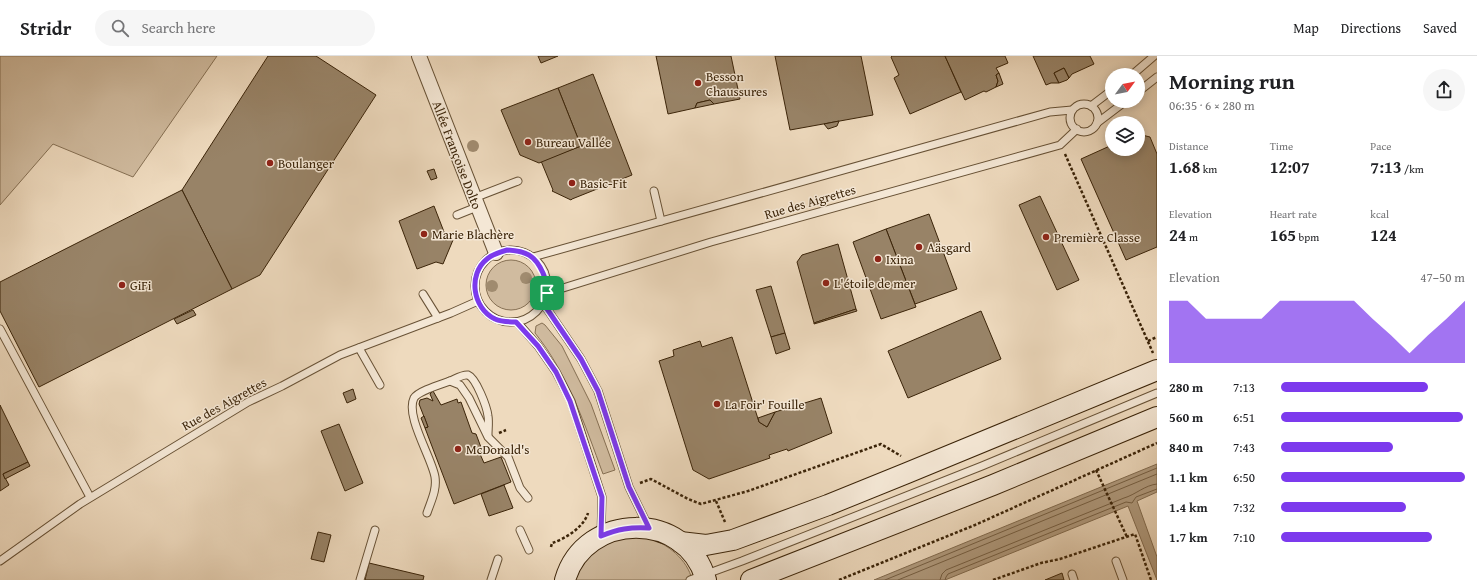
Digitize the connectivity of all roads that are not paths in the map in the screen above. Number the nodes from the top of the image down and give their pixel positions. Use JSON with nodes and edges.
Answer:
{"nodes":[{"id":1,"x":419,"y":56,"type":"edge"},
{"id":2,"x":1154,"y":56,"type":"edge"},
{"id":3,"x":1140,"y":68,"type":"edge"},
{"id":4,"x":1157,"y":77,"type":"edge"},
{"id":5,"x":1145,"y":86,"type":"edge"},
{"id":6,"x":1105,"y":95,"type":"edge"},
{"id":7,"x":1091,"y":106,"type":"junction"},
{"id":8,"x":1116,"y":108,"type":"edge"},
{"id":9,"x":1072,"y":110,"type":"junction"},
{"id":10,"x":1096,"y":123,"type":"junction"},
{"id":11,"x":1077,"y":129,"type":"junction"},
{"id":12,"x":518,"y":181,"type":"dead end"},
{"id":13,"x":654,"y":191,"type":"dead end"},
{"id":14,"x":475,"y":202,"type":"junction"},
{"id":15,"x":457,"y":214,"type":"dead end"},
{"id":16,"x":661,"y":221,"type":"junction"},
{"id":17,"x":496,"y":253,"type":"junction"},
{"id":18,"x":533,"y":257,"type":"junction"},
{"id":19,"x":547,"y":293,"type":"junction"},
{"id":20,"x":423,"y":294,"type":"dead end"},
{"id":21,"x":478,"y":302,"type":"junction"},
{"id":22,"x":543,"y":303,"type":"junction"},
{"id":23,"x":438,"y":318,"type":"junction"},
{"id":24,"x":516,"y":322,"type":"junction"},
{"id":25,"x":0,"y":329,"type":"edge"},
{"id":26,"x":359,"y":348,"type":"junction"},
{"id":27,"x":1156,"y":365,"type":"edge"},
{"id":28,"x":450,"y":381,"type":"junction"},
{"id":29,"x":380,"y":385,"type":"dead end"},
{"id":30,"x":1157,"y":393,"type":"edge"},
{"id":31,"x":1157,"y":417,"type":"edge"},
{"id":32,"x":488,"y":437,"type":"junction"},
{"id":33,"x":90,"y":497,"type":"junction"},
{"id":34,"x":528,"y":498,"type":"dead end"},
{"id":35,"x":427,"y":513,"type":"dead end"},
{"id":36,"x":649,"y":528,"type":"junction"},
{"id":37,"x":375,"y":530,"type":"dead end"},
{"id":38,"x":520,"y":530,"type":"dead end"},
{"id":39,"x":601,"y":536,"type":"junction"},
{"id":40,"x":680,"y":542,"type":"junction"},
{"id":41,"x":529,"y":550,"type":"dead end"},
{"id":42,"x":498,"y":559,"type":"dead end"},
{"id":43,"x":0,"y":561,"type":"edge"},
{"id":44,"x":1116,"y":561,"type":"dead end"},
{"id":45,"x":700,"y":578,"type":"edge"},
{"id":46,"x":360,"y":580,"type":"edge"},
{"id":47,"x":491,"y":580,"type":"edge"},
{"id":48,"x":565,"y":580,"type":"edge"},
{"id":49,"x":751,"y":580,"type":"edge"},
{"id":50,"x":1123,"y":580,"type":"edge"}],
"edges":[{"from":1,"to":14,"type":"street","name":"Allée Françoise Dolto"},
{"from":2,"to":3,"type":"lane"},
{"from":4,"to":5,"type":"lane"},
{"from":6,"to":7,"type":"lane"},
{"from":7,"to":9,"type":"lane"},
{"from":7,"to":10,"type":"lane"},
{"from":8,"to":10,"type":"lane"},
{"from":9,"to":11,"type":"lane"},
{"from":9,"to":16,"type":"lane"},
{"from":10,"to":11,"type":"lane"},
{"from":11,"to":19,"type":"lane","name":"Rue des Aigrettes"},
{"from":12,"to":14,"type":"lane"},
{"from":13,"to":16,"type":"lane"},
{"from":14,"to":15,"type":"lane"},
{"from":14,"to":17,"type":"street","name":"Allée Françoise Dolto"},
{"from":16,"to":18,"type":"lane"},
{"from":17,"to":18,"type":"lane"},
{"from":17,"to":21,"type":"lane"},
{"from":18,"to":19,"type":"lane"},
{"from":19,"to":22,"type":"lane"},
{"from":20,"to":23,"type":"lane"},
{"from":21,"to":23,"type":"lane","name":"Rue des Aigrettes"},
{"from":21,"to":24,"type":"lane"},
{"from":22,"to":24,"type":"lane"},
{"from":22,"to":36,"type":"lane"},
{"from":23,"to":26,"type":"lane","name":"Rue des Aigrettes"},
{"from":24,"to":39,"type":"lane"},
{"from":25,"to":33,"type":"lane"},
{"from":26,"to":29,"type":"lane"},
{"from":26,"to":33,"type":"lane","name":"Rue des Aigrettes"},
{"from":27,"to":40,"type":"main road"},
{"from":28,"to":32,"type":"lane"},
{"from":28,"to":32,"type":"lane"},
{"from":28,"to":35,"type":"lane"},
{"from":30,"to":45,"type":"lane"},
{"from":31,"to":49,"type":"main road"},
{"from":32,"to":34,"type":"lane"},
{"from":33,"to":43,"type":"lane","name":"Rue des Aigrettes"},
{"from":36,"to":39,"type":"main road"},
{"from":36,"to":40,"type":"main road"},
{"from":37,"to":46,"type":"lane"},
{"from":38,"to":41,"type":"lane"},
{"from":39,"to":48,"type":"main road"},
{"from":40,"to":45,"type":"main road"},
{"from":42,"to":47,"type":"lane"},
{"from":44,"to":50,"type":"lane"}]}
